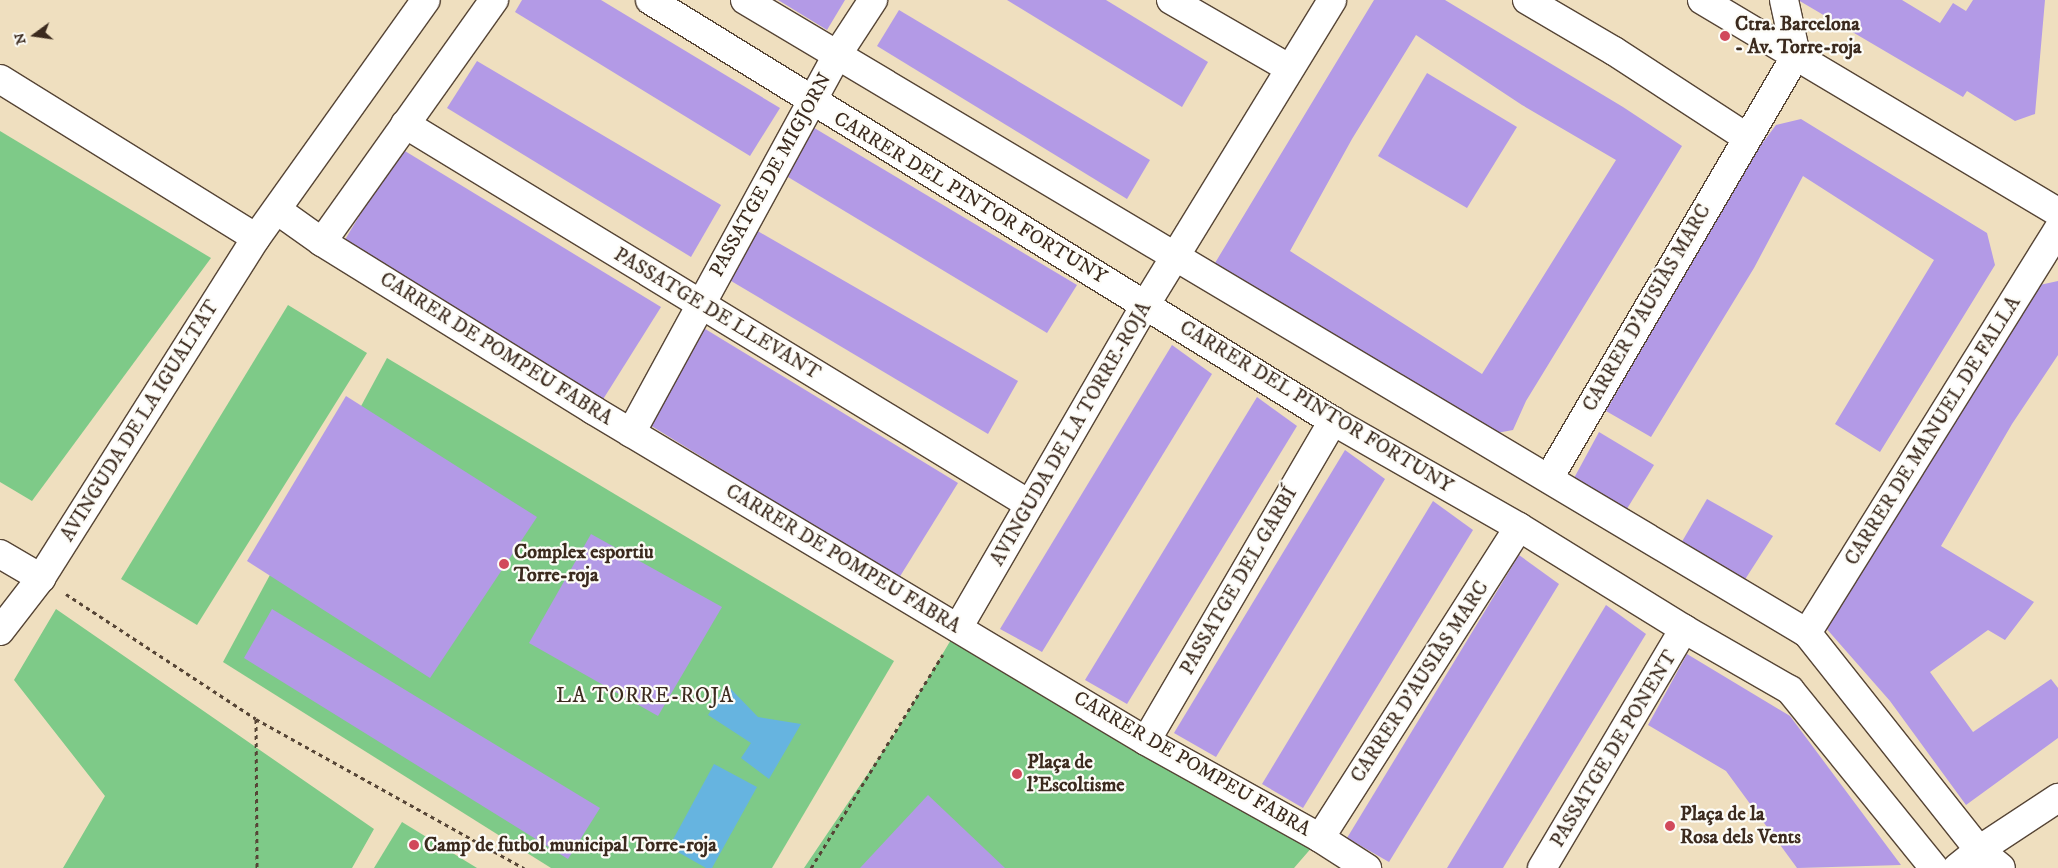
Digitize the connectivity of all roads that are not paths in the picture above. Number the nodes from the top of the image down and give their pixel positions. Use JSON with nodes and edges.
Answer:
{"nodes":[{"id":1,"x":426,"y":0,"type":"edge"},
{"id":2,"x":494,"y":0,"type":"edge"},
{"id":3,"x":650,"y":0,"type":"edge"},
{"id":4,"x":745,"y":0,"type":"edge"},
{"id":5,"x":873,"y":0,"type":"edge"},
{"id":6,"x":1170,"y":0,"type":"edge"},
{"id":7,"x":1332,"y":0,"type":"edge"},
{"id":8,"x":1527,"y":0,"type":"edge"},
{"id":9,"x":1702,"y":0,"type":"edge"},
{"id":10,"x":1784,"y":0,"type":"edge"},
{"id":11,"x":837,"y":55,"type":"junction"},
{"id":12,"x":1796,"y":55,"type":"junction"},
{"id":13,"x":1289,"y":68,"type":"junction"},
{"id":14,"x":0,"y":79,"type":"edge"},
{"id":15,"x":811,"y":102,"type":"junction"},
{"id":16,"x":405,"y":124,"type":"junction"},
{"id":17,"x":1746,"y":137,"type":"junction"},
{"id":18,"x":277,"y":210,"type":"junction"},
{"id":19,"x":2058,"y":212,"type":"edge"},
{"id":20,"x":2058,"y":228,"type":"edge"},
{"id":21,"x":256,"y":238,"type":"junction"},
{"id":22,"x":322,"y":242,"type":"junction"},
{"id":23,"x":1176,"y":257,"type":"junction"},
{"id":24,"x":701,"y":304,"type":"junction"},
{"id":25,"x":1146,"y":304,"type":"junction"},
{"id":26,"x":1334,"y":421,"type":"junction"},
{"id":27,"x":631,"y":433,"type":"junction"},
{"id":28,"x":1549,"y":478,"type":"junction"},
{"id":29,"x":1029,"y":504,"type":"junction"},
{"id":30,"x":1519,"y":527,"type":"junction"},
{"id":31,"x":0,"y":554,"type":"edge"},
{"id":32,"x":41,"y":578,"type":"junction"},
{"id":33,"x":958,"y":628,"type":"junction"},
{"id":34,"x":1684,"y":629,"type":"junction"},
{"id":35,"x":0,"y":631,"type":"edge"},
{"id":36,"x":1807,"y":633,"type":"junction"},
{"id":37,"x":1146,"y":741,"type":"junction"},
{"id":38,"x":2058,"y":798,"type":"edge"},
{"id":39,"x":1320,"y":838,"type":"junction"},
{"id":40,"x":1979,"y":850,"type":"junction"},
{"id":41,"x":1367,"y":868,"type":"edge"},
{"id":42,"x":1542,"y":868,"type":"edge"},
{"id":43,"x":1934,"y":868,"type":"edge"},
{"id":44,"x":1957,"y":868,"type":"edge"},
{"id":45,"x":2001,"y":868,"type":"edge"}],
"edges":[{"from":1,"to":18,"type":"street","name":"AVINGUDA DE LA IGUALTAT"},
{"from":2,"to":16,"type":"street"},
{"from":3,"to":15,"type":"street","name":"CARRER DEL PINTOR FORTUNY"},
{"from":4,"to":11,"type":"street"},
{"from":5,"to":11,"type":"street","name":"PASSATGE DE MIGJORN"},
{"from":6,"to":13,"type":"street"},
{"from":7,"to":13,"type":"street","name":"AVINGUDA DE LA TORRE-ROJA"},
{"from":8,"to":17,"type":"street"},
{"from":9,"to":12,"type":"street"},
{"from":10,"to":12,"type":"street"},
{"from":11,"to":15,"type":"street","name":"PASSATGE DE MIGJORN"},
{"from":11,"to":23,"type":"street"},
{"from":12,"to":17,"type":"street","name":"CARRER D'AUSIÀS MARC"},
{"from":12,"to":19,"type":"street"},
{"from":13,"to":23,"type":"street","name":"AVINGUDA DE LA TORRE-ROJA"},
{"from":14,"to":21,"type":"street"},
{"from":15,"to":24,"type":"street","name":"PASSATGE DE MIGJORN"},
{"from":15,"to":25,"type":"street","name":"CARRER DEL PINTOR FORTUNY"},
{"from":16,"to":22,"type":"street"},
{"from":16,"to":24,"type":"street","name":"PASSATGE DE LLEVANT"},
{"from":17,"to":28,"type":"street","name":"CARRER D'AUSIÀS MARC"},
{"from":18,"to":21,"type":"street","name":"AVINGUDA DE LA IGUALTAT"},
{"from":18,"to":22,"type":"street","name":"CARRER DE POMPEU FABRA"},
{"from":20,"to":36,"type":"street","name":"CARRER DE MANUEL DE FALLA"},
{"from":21,"to":32,"type":"street","name":"AVINGUDA DE LA IGUALTAT"},
{"from":22,"to":27,"type":"street","name":"CARRER DE POMPEU FABRA"},
{"from":23,"to":25,"type":"street","name":"AVINGUDA DE LA TORRE-ROJA"},
{"from":23,"to":28,"type":"street"},
{"from":24,"to":27,"type":"street","name":"PASSATGE DE MIGJORN"},
{"from":24,"to":29,"type":"street","name":"PASSATGE DE LLEVANT"},
{"from":25,"to":26,"type":"street","name":"CARRER DEL PINTOR FORTUNY"},
{"from":25,"to":29,"type":"street","name":"AVINGUDA DE LA TORRE-ROJA"},
{"from":26,"to":30,"type":"street","name":"CARRER DEL PINTOR FORTUNY"},
{"from":26,"to":37,"type":"street","name":"PASSATGE DEL GARBÍ"},
{"from":27,"to":33,"type":"street","name":"CARRER DE POMPEU FABRA"},
{"from":28,"to":36,"type":"street"},
{"from":29,"to":33,"type":"street","name":"AVINGUDA DE LA TORRE-ROJA"},
{"from":30,"to":34,"type":"street","name":"CARRER DEL PINTOR FORTUNY"},
{"from":30,"to":39,"type":"street","name":"CARRER D'AUSIÀS MARC"},
{"from":31,"to":32,"type":"street"},
{"from":32,"to":35,"type":"street","name":"AVINGUDA DE LA IGUALTAT"},
{"from":33,"to":37,"type":"street","name":"CARRER DE POMPEU FABRA"},
{"from":34,"to":42,"type":"street","name":"PASSATGE DE PONENT"},
{"from":34,"to":43,"type":"street","name":"CARRER DEL PINTOR FORTUNY"},
{"from":36,"to":40,"type":"street"},
{"from":37,"to":39,"type":"street","name":"CARRER DE POMPEU FABRA"},
{"from":38,"to":40,"type":"street"},
{"from":39,"to":41,"type":"street","name":"CARRER DE POMPEU FABRA"},
{"from":40,"to":44,"type":"street"},
{"from":40,"to":45,"type":"street"}]}
